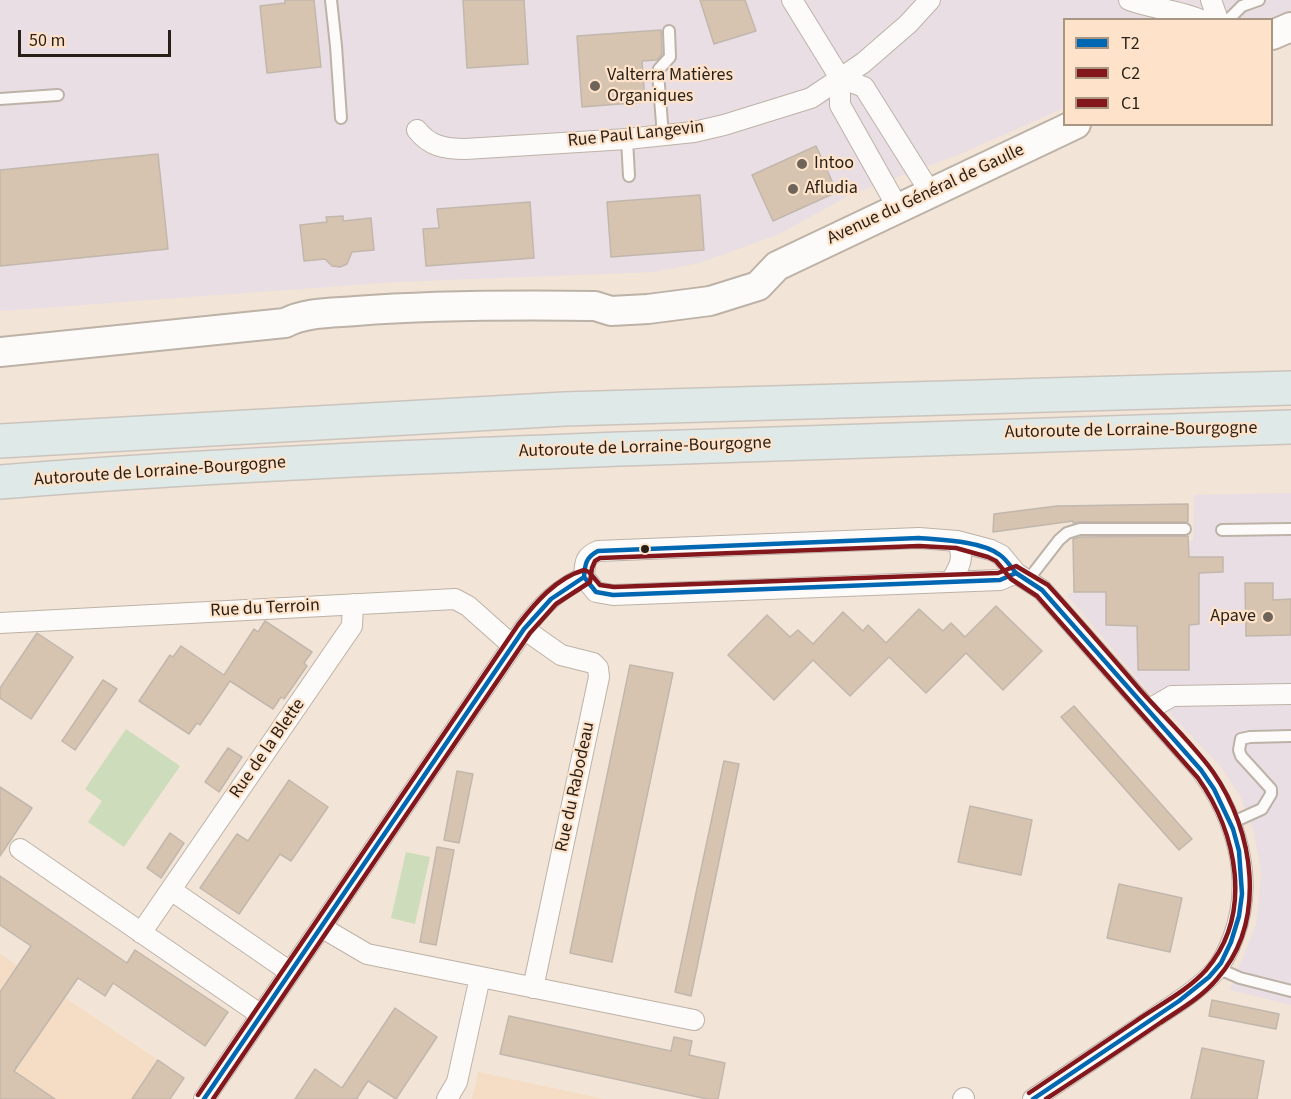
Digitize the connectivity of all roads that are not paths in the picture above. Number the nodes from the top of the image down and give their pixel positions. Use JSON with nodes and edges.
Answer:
{"nodes":[{"id":1,"x":331,"y":0,"type":"edge"},
{"id":2,"x":792,"y":0,"type":"edge"},
{"id":3,"x":930,"y":0,"type":"edge"},
{"id":4,"x":1129,"y":0,"type":"edge"},
{"id":5,"x":1211,"y":0,"type":"edge"},
{"id":6,"x":1259,"y":0,"type":"edge"},
{"id":7,"x":1195,"y":18,"type":"edge"},
{"id":8,"x":1217,"y":18,"type":"edge"},
{"id":9,"x":1230,"y":18,"type":"edge"},
{"id":10,"x":1291,"y":27,"type":"edge"},
{"id":11,"x":669,"y":31,"type":"dead end"},
{"id":12,"x":1273,"y":35,"type":"edge"},
{"id":13,"x":840,"y":78,"type":"junction"},
{"id":14,"x":58,"y":95,"type":"dead end"},
{"id":15,"x":0,"y":99,"type":"edge"},
{"id":16,"x":341,"y":118,"type":"dead end"},
{"id":17,"x":1072,"y":126,"type":"edge"},
{"id":18,"x":417,"y":130,"type":"dead end"},
{"id":19,"x":663,"y":136,"type":"junction"},
{"id":20,"x":627,"y":139,"type":"junction"},
{"id":21,"x":629,"y":176,"type":"dead end"},
{"id":22,"x":930,"y":192,"type":"junction"},
{"id":23,"x":898,"y":208,"type":"junction"},
{"id":24,"x":299,"y":316,"type":"junction"},
{"id":25,"x":0,"y":332,"type":"edge"},
{"id":26,"x":0,"y":352,"type":"edge"},
{"id":27,"x":1291,"y":388,"type":"edge"},
{"id":28,"x":1291,"y":427,"type":"edge"},
{"id":29,"x":0,"y":441,"type":"edge"},
{"id":30,"x":0,"y":483,"type":"edge"},
{"id":31,"x":1185,"y":529,"type":"dead end"},
{"id":32,"x":1291,"y":529,"type":"edge"},
{"id":33,"x":1222,"y":530,"type":"dead end"},
{"id":34,"x":957,"y":540,"type":"junction"},
{"id":35,"x":1022,"y":576,"type":"junction"},
{"id":36,"x":584,"y":577,"type":"junction"},
{"id":37,"x":951,"y":581,"type":"junction"},
{"id":38,"x":353,"y":604,"type":"junction"},
{"id":39,"x":0,"y":623,"type":"edge"},
{"id":40,"x":519,"y":637,"type":"junction"},
{"id":41,"x":1291,"y":694,"type":"edge"},
{"id":42,"x":1148,"y":710,"type":"junction"},
{"id":43,"x":1291,"y":736,"type":"edge"},
{"id":44,"x":1231,"y":823,"type":"junction"},
{"id":45,"x":20,"y":849,"type":"dead end"},
{"id":46,"x":171,"y":890,"type":"junction"},
{"id":47,"x":321,"y":927,"type":"junction"},
{"id":48,"x":141,"y":933,"type":"junction"},
{"id":49,"x":1217,"y":968,"type":"junction"},
{"id":50,"x":290,"y":972,"type":"junction"},
{"id":51,"x":480,"y":977,"type":"junction"},
{"id":52,"x":533,"y":988,"type":"junction"},
{"id":53,"x":1291,"y":991,"type":"edge"},
{"id":54,"x":261,"y":1015,"type":"junction"},
{"id":55,"x":694,"y":1020,"type":"dead end"},
{"id":56,"x":204,"y":1099,"type":"edge"},
{"id":57,"x":447,"y":1099,"type":"edge"},
{"id":58,"x":1033,"y":1099,"type":"edge"}],
"edges":[{"from":1,"to":16,"type":"lane"},
{"from":2,"to":13,"type":"street"},
{"from":3,"to":13,"type":"street","name":"Rue Paul Langevin"},
{"from":4,"to":7,"type":"street"},
{"from":5,"to":8,"type":"street"},
{"from":6,"to":9,"type":"lane"},
{"from":10,"to":12,"type":"main road"},
{"from":11,"to":19,"type":"lane"},
{"from":13,"to":19,"type":"street","name":"Rue Paul Langevin"},
{"from":13,"to":22,"type":"street"},
{"from":13,"to":23,"type":"street"},
{"from":14,"to":15,"type":"lane"},
{"from":17,"to":22,"type":"main road","name":"Avenue du Général de Gaulle"},
{"from":18,"to":20,"type":"street","name":"Rue Paul Langevin"},
{"from":19,"to":20,"type":"street","name":"Rue Paul Langevin"},
{"from":20,"to":21,"type":"lane"},
{"from":22,"to":23,"type":"main road","name":"Avenue du Général de Gaulle"},
{"from":23,"to":24,"type":"main road","name":"Avenue du Général de Gaulle"},
{"from":24,"to":25,"type":"main road"},
{"from":24,"to":26,"type":"main road"},
{"from":27,"to":29,"type":"highway","name":"Autoroute de Lorraine-Bourgogne"},
{"from":28,"to":30,"type":"highway","name":"Autoroute de Lorraine-Bourgogne"},
{"from":31,"to":35,"type":"lane"},
{"from":32,"to":33,"type":"lane"},
{"from":34,"to":35,"type":"street"},
{"from":34,"to":36,"type":"street"},
{"from":34,"to":37,"type":"street"},
{"from":35,"to":37,"type":"street"},
{"from":35,"to":42,"type":"street"},
{"from":36,"to":37,"type":"street"},
{"from":36,"to":40,"type":"street"},
{"from":38,"to":39,"type":"street","name":"Rue du Terroin"},
{"from":38,"to":40,"type":"street","name":"Rue du Terroin"},
{"from":38,"to":46,"type":"street","name":"Rue de la Blette"},
{"from":40,"to":47,"type":"street"},
{"from":40,"to":52,"type":"street","name":"Rue du Rabodeau"},
{"from":41,"to":42,"type":"street"},
{"from":42,"to":44,"type":"street"},
{"from":43,"to":44,"type":"lane"},
{"from":44,"to":49,"type":"street"},
{"from":45,"to":48,"type":"street"},
{"from":46,"to":48,"type":"street","name":"Rue de la Blette"},
{"from":46,"to":50,"type":"street"},
{"from":47,"to":50,"type":"street"},
{"from":47,"to":51,"type":"street"},
{"from":48,"to":54,"type":"street"},
{"from":49,"to":53,"type":"lane"},
{"from":49,"to":58,"type":"street"},
{"from":50,"to":54,"type":"street"},
{"from":51,"to":52,"type":"street"},
{"from":51,"to":57,"type":"street"},
{"from":52,"to":55,"type":"street"},
{"from":54,"to":56,"type":"street"}]}
